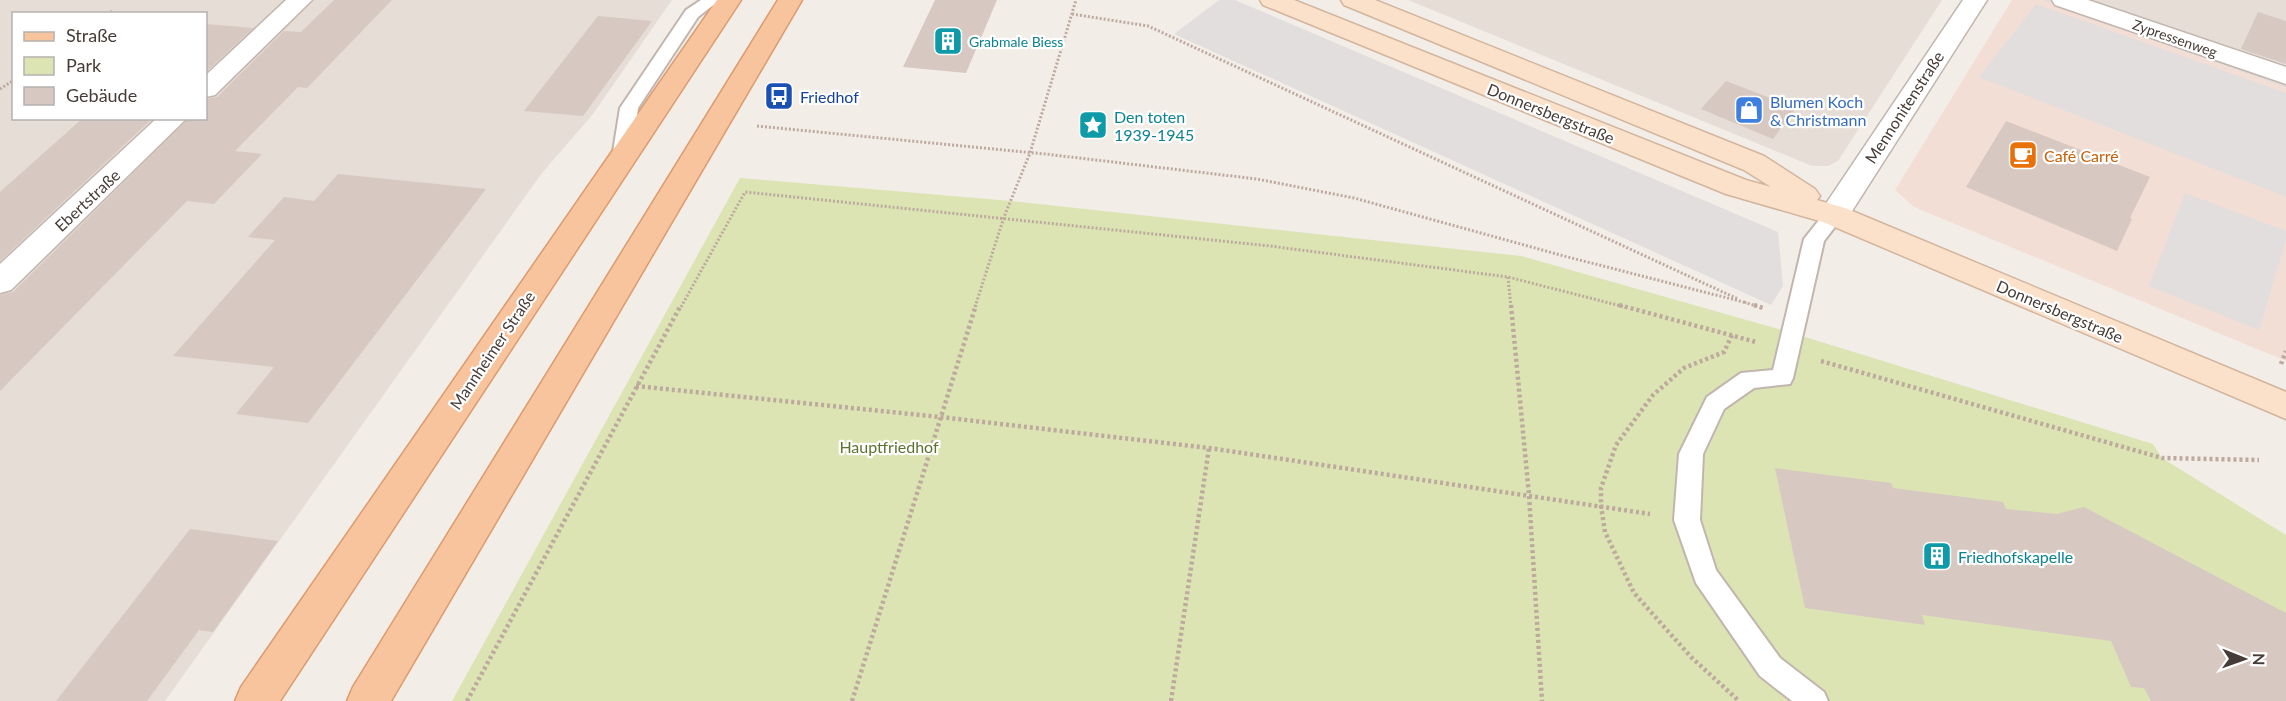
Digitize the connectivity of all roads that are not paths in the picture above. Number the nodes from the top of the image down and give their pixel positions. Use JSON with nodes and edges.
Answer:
{"nodes":[{"id":1,"x":300,"y":0,"type":"edge"},
{"id":2,"x":712,"y":0,"type":"edge"},
{"id":3,"x":729,"y":0,"type":"edge"},
{"id":4,"x":790,"y":0,"type":"edge"},
{"id":5,"x":1272,"y":0,"type":"edge"},
{"id":6,"x":1353,"y":0,"type":"edge"},
{"id":7,"x":1975,"y":0,"type":"edge"},
{"id":8,"x":2064,"y":0,"type":"edge"},
{"id":9,"x":2286,"y":76,"type":"edge"},
{"id":10,"x":207,"y":88,"type":"edge"},
{"id":11,"x":172,"y":120,"type":"edge"},
{"id":12,"x":622,"y":158,"type":"junction"},
{"id":13,"x":1834,"y":215,"type":"junction"},
{"id":14,"x":0,"y":282,"type":"edge"},
{"id":15,"x":2286,"y":406,"type":"edge"},
{"id":16,"x":256,"y":701,"type":"edge"},
{"id":17,"x":368,"y":701,"type":"edge"},
{"id":18,"x":1814,"y":701,"type":"edge"}],
"edges":[{"from":1,"to":10,"type":"street"},
{"from":2,"to":12,"type":"lane"},
{"from":3,"to":12,"type":"main road","name":"Mannheimer Straße"},
{"from":4,"to":17,"type":"main road"},
{"from":5,"to":13,"type":"main road","name":"Donnersbergstraße"},
{"from":6,"to":13,"type":"main road","name":"Donnersbergstraße"},
{"from":7,"to":13,"type":"street","name":"Mennonitenstraße"},
{"from":8,"to":9,"type":"street","name":"Zypressenweg"},
{"from":11,"to":14,"type":"street","name":"Ebertstraße"},
{"from":12,"to":16,"type":"main road","name":"Mannheimer Straße"},
{"from":13,"to":15,"type":"main road","name":"Donnersbergstraße"},
{"from":13,"to":18,"type":"lane"}]}
